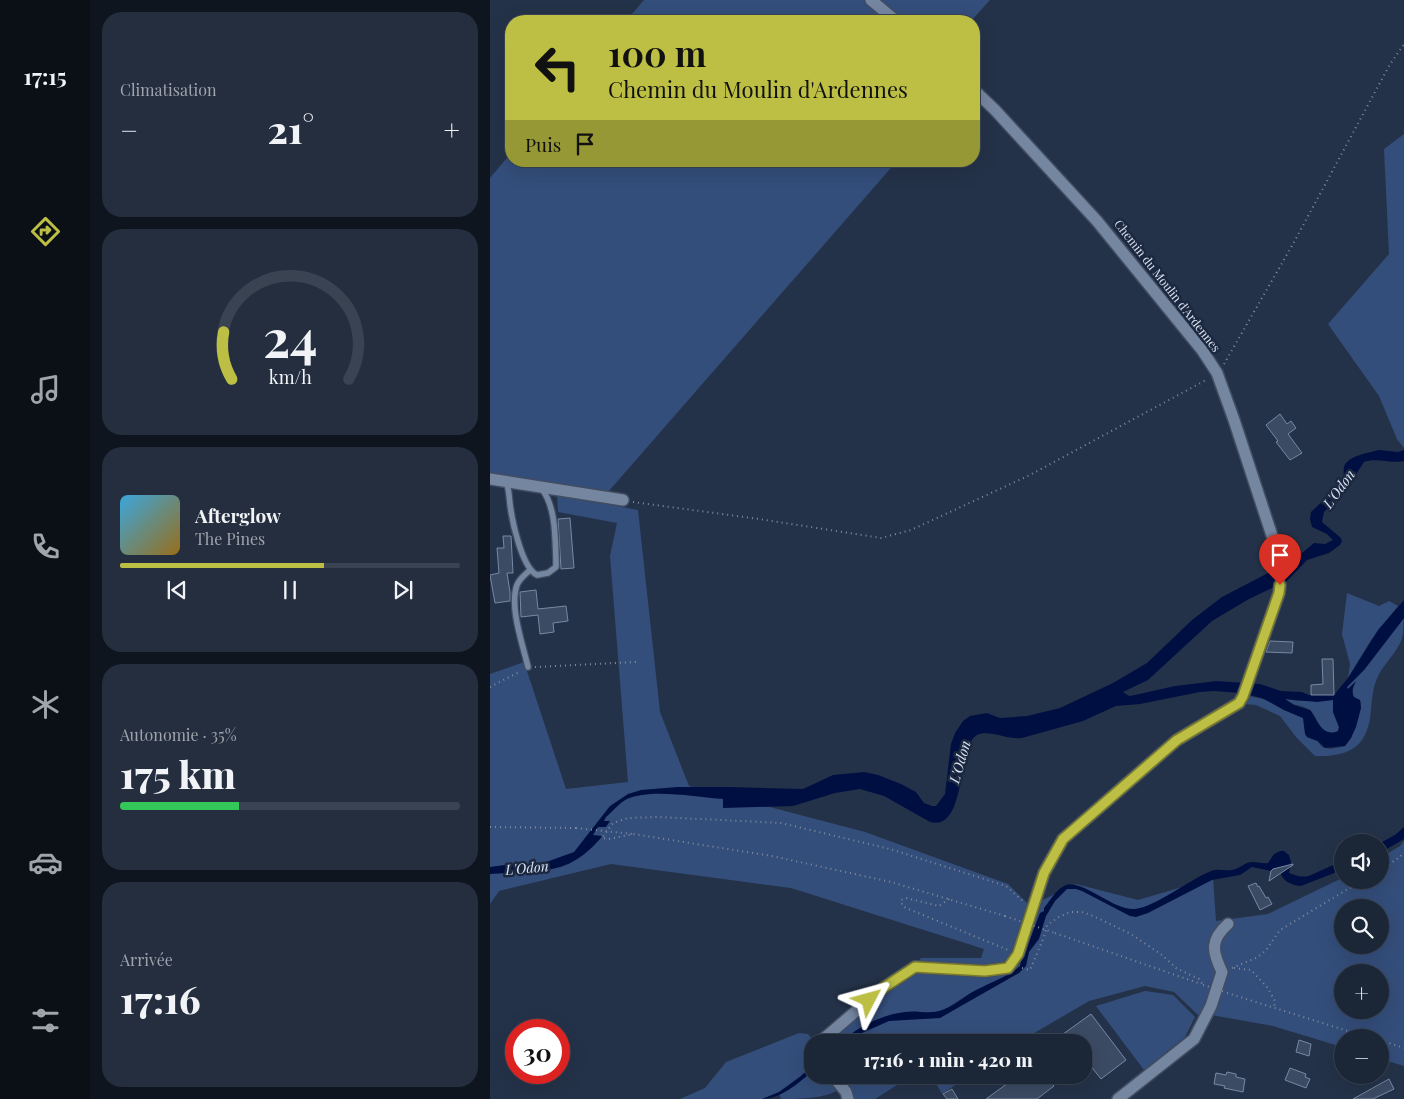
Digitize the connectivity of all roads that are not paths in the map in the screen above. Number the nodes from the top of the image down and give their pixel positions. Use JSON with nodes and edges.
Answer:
{"nodes":[{"id":1,"x":871,"y":0,"type":"edge"},
{"id":2,"x":889,"y":15,"type":"edge"},
{"id":3,"x":980,"y":95,"type":"edge"},
{"id":4,"x":490,"y":479,"type":"edge"},
{"id":5,"x":506,"y":481,"type":"junction"},
{"id":6,"x":541,"y":488,"type":"junction"},
{"id":7,"x":623,"y":500,"type":"road end"},
{"id":8,"x":1280,"y":569,"type":"dead end"},
{"id":9,"x":530,"y":570,"type":"junction"},
{"id":10,"x":1280,"y":585,"type":"dead end"},
{"id":11,"x":528,"y":667,"type":"road end"},
{"id":12,"x":1228,"y":924,"type":"dead end"},
{"id":13,"x":829,"y":1034,"type":"edge"},
{"id":14,"x":839,"y":1084,"type":"edge"},
{"id":15,"x":846,"y":1099,"type":"edge"},
{"id":16,"x":1118,"y":1099,"type":"edge"}],
"edges":[{"from":1,"to":2,"type":"street"},
{"from":3,"to":8,"type":"street","name":"Chemin du Moulin d'Ardennes"},
{"from":4,"to":5,"type":"street"},
{"from":5,"to":6,"type":"street"},
{"from":5,"to":9,"type":"lane"},
{"from":6,"to":7,"type":"street"},
{"from":6,"to":9,"type":"lane"},
{"from":9,"to":11,"type":"lane"},
{"from":10,"to":13,"type":"street"},
{"from":12,"to":16,"type":"street"},
{"from":14,"to":15,"type":"street"}]}
